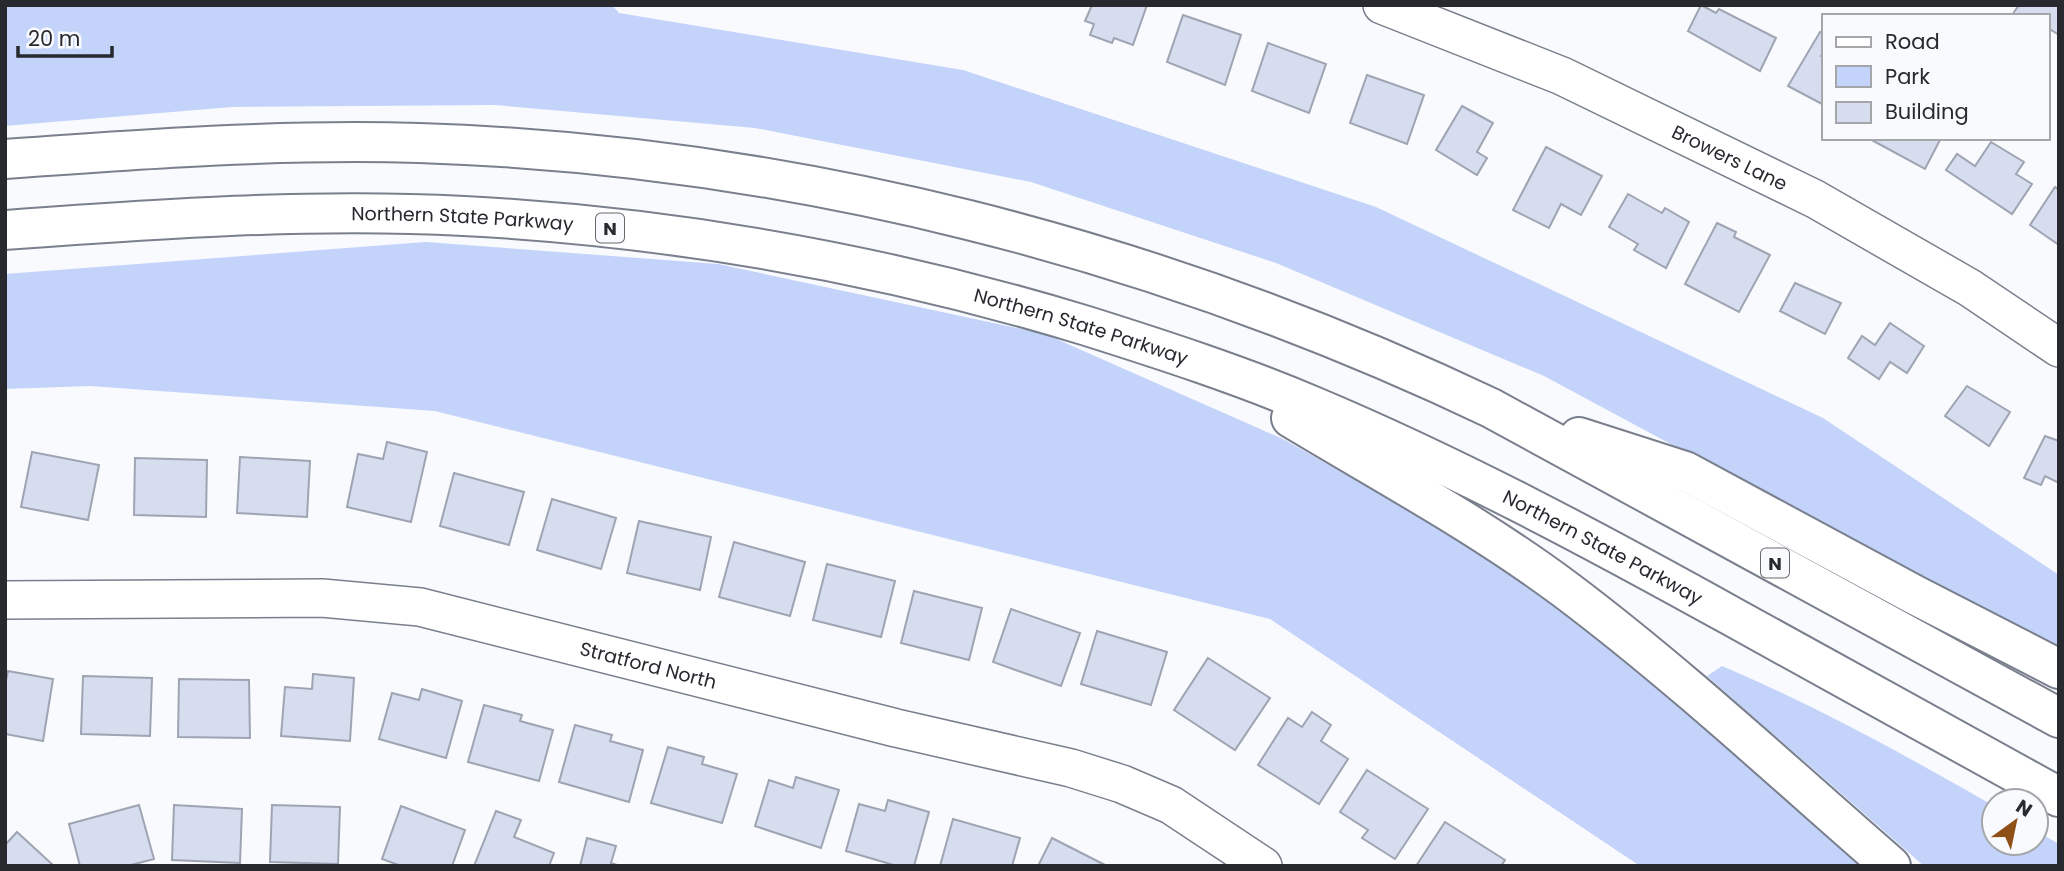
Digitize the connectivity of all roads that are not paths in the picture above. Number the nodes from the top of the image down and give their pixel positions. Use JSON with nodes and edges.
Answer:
{"nodes":[{"id":1,"x":1398,"y":8,"type":"edge"},
{"id":2,"x":5,"y":159,"type":"edge"},
{"id":3,"x":5,"y":230,"type":"edge"},
{"id":4,"x":2059,"y":348,"type":"edge"},
{"id":5,"x":1199,"y":363,"type":"junction"},
{"id":6,"x":1491,"y":408,"type":"junction"},
{"id":7,"x":5,"y":600,"type":"edge"},
{"id":8,"x":2059,"y":669,"type":"edge"},
{"id":9,"x":2059,"y":718,"type":"edge"},
{"id":10,"x":2059,"y":797,"type":"edge"},
{"id":11,"x":1263,"y":866,"type":"edge"},
{"id":12,"x":1891,"y":866,"type":"edge"}],
"edges":[{"from":1,"to":4,"type":"street","name":"Browers Lane"},
{"from":2,"to":6,"type":"highway","number":"N"},
{"from":3,"to":5,"type":"highway","name":"Northern State Parkway","number":"N"},
{"from":5,"to":10,"type":"highway","name":"Northern State Parkway","number":"N"},
{"from":5,"to":12,"type":"highway"},
{"from":6,"to":8,"type":"highway"},
{"from":6,"to":9,"type":"highway","number":"N"},
{"from":7,"to":11,"type":"street","name":"Stratford North"}]}
